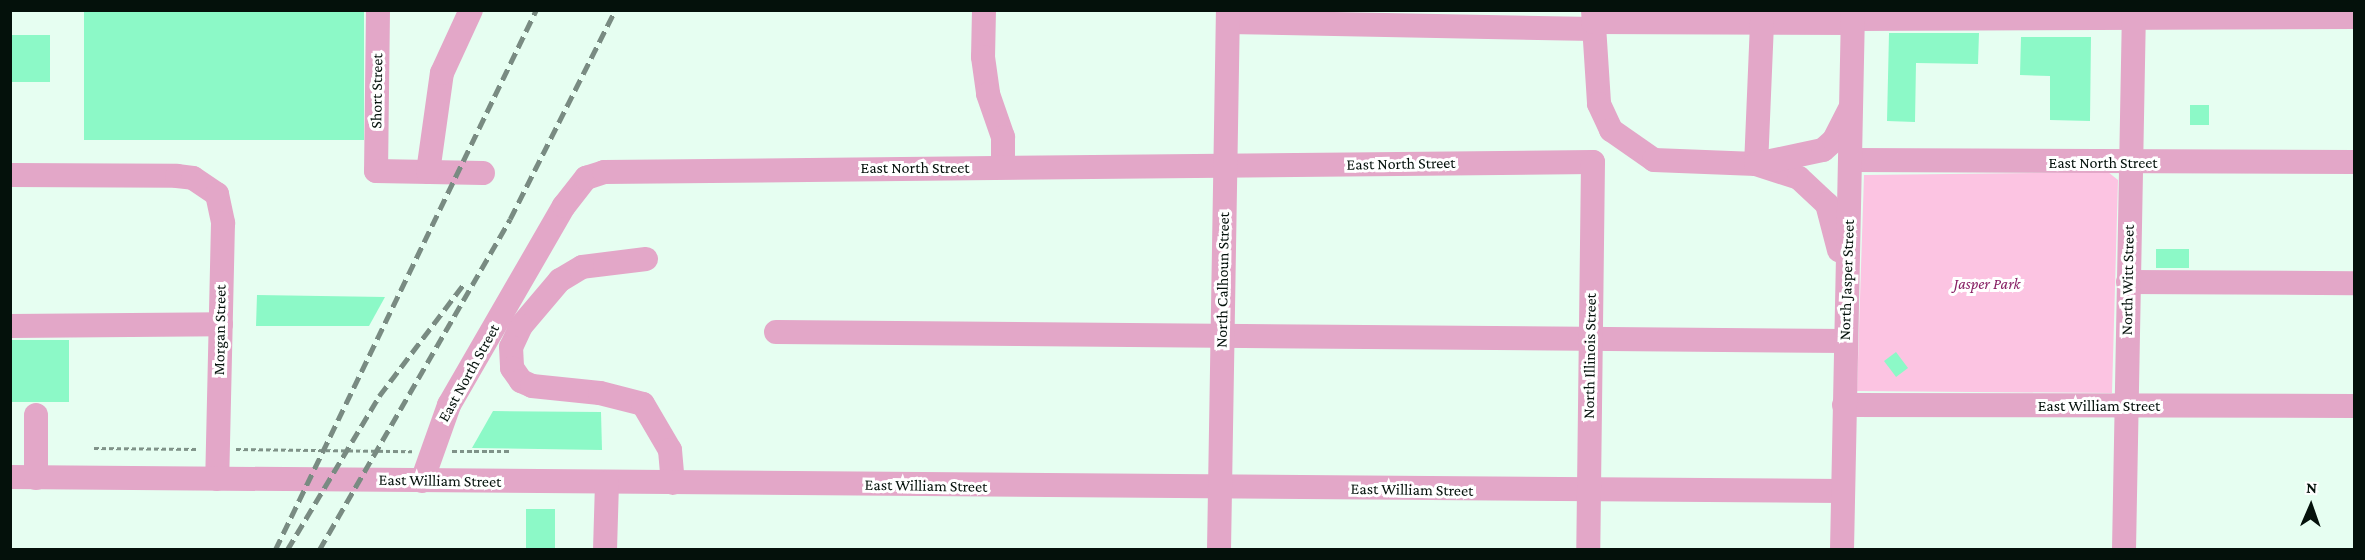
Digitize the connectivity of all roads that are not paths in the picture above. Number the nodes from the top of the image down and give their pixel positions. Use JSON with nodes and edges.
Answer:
{"nodes":[{"id":1,"x":378,"y":10,"type":"edge"},
{"id":2,"x":471,"y":10,"type":"edge"},
{"id":3,"x":984,"y":10,"type":"edge"},
{"id":4,"x":1547,"y":10,"type":"edge"},
{"id":5,"x":2134,"y":14,"type":"edge"},
{"id":6,"x":1228,"y":16,"type":"edge"},
{"id":7,"x":1458,"y":16,"type":"edge"},
{"id":8,"x":1811,"y":17,"type":"edge"},
{"id":9,"x":1853,"y":17,"type":"edge"},
{"id":10,"x":2355,"y":17,"type":"edge"},
{"id":11,"x":1593,"y":20,"type":"edge"},
{"id":12,"x":1762,"y":22,"type":"junction"},
{"id":13,"x":1852,"y":103,"type":"junction"},
{"id":14,"x":1852,"y":160,"type":"junction"},
{"id":15,"x":1593,"y":162,"type":"joint"},
{"id":16,"x":2355,"y":162,"type":"edge"},
{"id":17,"x":1756,"y":164,"type":"junction"},
{"id":18,"x":2130,"y":164,"type":"junction"},
{"id":19,"x":1003,"y":167,"type":"junction"},
{"id":20,"x":1226,"y":167,"type":"junction"},
{"id":21,"x":428,"y":172,"type":"junction"},
{"id":22,"x":483,"y":173,"type":"dead end"},
{"id":23,"x":10,"y":175,"type":"edge"},
{"id":24,"x":646,"y":259,"type":"dead end"},
{"id":25,"x":2128,"y":282,"type":"junction"},
{"id":26,"x":2355,"y":283,"type":"edge"},
{"id":27,"x":1845,"y":309,"type":"junction"},
{"id":28,"x":221,"y":324,"type":"junction"},
{"id":29,"x":10,"y":326,"type":"edge"},
{"id":30,"x":776,"y":332,"type":"dead end"},
{"id":31,"x":1222,"y":336,"type":"junction"},
{"id":32,"x":1590,"y":336,"type":"junction"},
{"id":33,"x":1845,"y":342,"type":"junction"},
{"id":34,"x":1844,"y":405,"type":"junction"},
{"id":35,"x":2125,"y":406,"type":"junction"},
{"id":36,"x":2355,"y":406,"type":"edge"},
{"id":37,"x":36,"y":415,"type":"dead end"},
{"id":38,"x":10,"y":477,"type":"edge"},
{"id":39,"x":36,"y":477,"type":"junction"},
{"id":40,"x":217,"y":479,"type":"junction"},
{"id":41,"x":422,"y":481,"type":"junction"},
{"id":42,"x":607,"y":483,"type":"junction"},
{"id":43,"x":673,"y":483,"type":"junction"},
{"id":44,"x":1220,"y":489,"type":"junction"},
{"id":45,"x":1842,"y":491,"type":"junction"},
{"id":46,"x":1589,"y":492,"type":"junction"},
{"id":47,"x":605,"y":549,"type":"edge"},
{"id":48,"x":1219,"y":549,"type":"edge"},
{"id":49,"x":1588,"y":549,"type":"edge"},
{"id":50,"x":1842,"y":549,"type":"edge"},
{"id":51,"x":2124,"y":549,"type":"edge"}],
"edges":[{"from":1,"to":21,"type":"street","name":"Short Street"},
{"from":2,"to":21,"type":"street"},
{"from":3,"to":19,"type":"street"},
{"from":4,"to":7,"type":"street"},
{"from":5,"to":9,"type":"street"},
{"from":5,"to":10,"type":"street"},
{"from":5,"to":18,"type":"street","name":"North Witt Street"},
{"from":6,"to":7,"type":"street"},
{"from":6,"to":20,"type":"street","name":"North Calhoun Street"},
{"from":7,"to":11,"type":"street"},
{"from":8,"to":9,"type":"street"},
{"from":8,"to":12,"type":"street"},
{"from":9,"to":13,"type":"street","name":"North Jasper Street"},
{"from":11,"to":12,"type":"street"},
{"from":11,"to":17,"type":"street"},
{"from":12,"to":17,"type":"street"},
{"from":13,"to":14,"type":"street","name":"North Jasper Street"},
{"from":13,"to":17,"type":"street"},
{"from":14,"to":18,"type":"street","name":"East North Street"},
{"from":14,"to":27,"type":"street","name":"North Jasper Street"},
{"from":15,"to":20,"type":"street","name":"East North Street"},
{"from":15,"to":32,"type":"street","name":"North Illinois Street"},
{"from":16,"to":18,"type":"street","name":"East North Street"},
{"from":17,"to":27,"type":"street"},
{"from":18,"to":25,"type":"street","name":"North Witt Street"},
{"from":19,"to":20,"type":"street","name":"East North Street"},
{"from":19,"to":41,"type":"street","name":"East North Street"},
{"from":20,"to":31,"type":"street","name":"North Calhoun Street"},
{"from":21,"to":22,"type":"street"},
{"from":23,"to":28,"type":"street","name":"Morgan Street"},
{"from":24,"to":43,"type":"street"},
{"from":25,"to":26,"type":"street"},
{"from":25,"to":35,"type":"street","name":"North Witt Street"},
{"from":27,"to":33,"type":"street","name":"North Jasper Street"},
{"from":28,"to":29,"type":"street"},
{"from":28,"to":40,"type":"street","name":"Morgan Street"},
{"from":30,"to":31,"type":"street"},
{"from":31,"to":32,"type":"street"},
{"from":31,"to":44,"type":"street","name":"North Calhoun Street"},
{"from":32,"to":33,"type":"street"},
{"from":32,"to":46,"type":"street","name":"North Illinois Street"},
{"from":33,"to":34,"type":"street","name":"North Jasper Street"},
{"from":34,"to":35,"type":"street","name":"East William Street"},
{"from":34,"to":45,"type":"street","name":"North Jasper Street"},
{"from":35,"to":36,"type":"street","name":"East William Street"},
{"from":35,"to":51,"type":"street","name":"North Witt Street"},
{"from":37,"to":39,"type":"street"},
{"from":38,"to":39,"type":"street","name":"East William Street"},
{"from":39,"to":40,"type":"street","name":"East William Street"},
{"from":40,"to":41,"type":"street","name":"East William Street"},
{"from":41,"to":42,"type":"street","name":"East William Street"},
{"from":42,"to":43,"type":"street","name":"East William Street"},
{"from":42,"to":47,"type":"street"},
{"from":43,"to":44,"type":"street","name":"East William Street"},
{"from":44,"to":46,"type":"street","name":"East William Street"},
{"from":44,"to":48,"type":"street","name":"North Calhoun Street"},
{"from":45,"to":46,"type":"street","name":"East William Street"},
{"from":45,"to":50,"type":"street","name":"North Jasper Street"},
{"from":46,"to":49,"type":"street","name":"North Illinois Street"}]}
